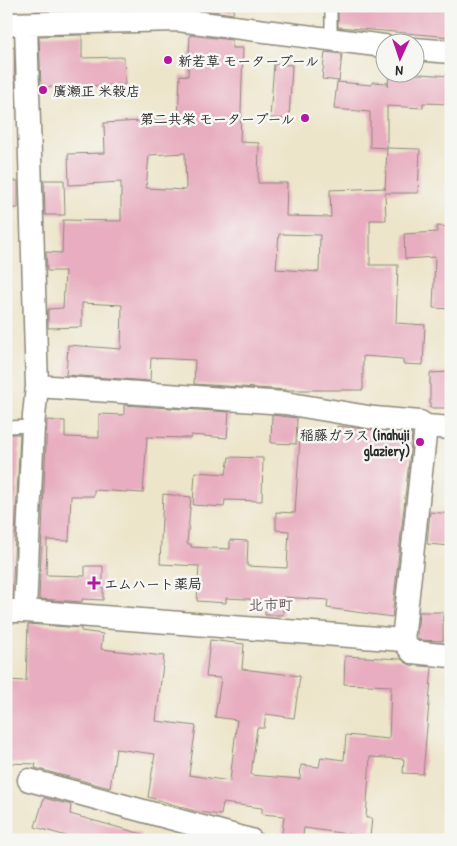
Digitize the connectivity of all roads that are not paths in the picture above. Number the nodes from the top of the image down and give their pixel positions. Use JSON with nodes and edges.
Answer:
{"nodes":[{"id":1,"x":331,"y":6,"type":"edge"},
{"id":2,"x":16,"y":20,"type":"edge"},
{"id":3,"x":331,"y":41,"type":"junction"},
{"id":4,"x":374,"y":45,"type":"edge"},
{"id":5,"x":424,"y":50,"type":"edge"},
{"id":6,"x":451,"y":52,"type":"edge"},
{"id":7,"x":36,"y":386,"type":"junction"},
{"id":8,"x":33,"y":426,"type":"junction"},
{"id":9,"x":426,"y":426,"type":"junction"},
{"id":10,"x":6,"y":427,"type":"edge"},
{"id":11,"x":451,"y":428,"type":"edge"},
{"id":12,"x":16,"y":611,"type":"edge"},
{"id":13,"x":403,"y":640,"type":"junction"},
{"id":14,"x":451,"y":656,"type":"edge"},
{"id":15,"x":29,"y":780,"type":"dead end"},
{"id":16,"x":251,"y":840,"type":"edge"}],
"edges":[{"from":1,"to":3,"type":"lane"},
{"from":2,"to":3,"type":"street"},
{"from":2,"to":7,"type":"street"},
{"from":3,"to":4,"type":"street"},
{"from":5,"to":6,"type":"street"},
{"from":7,"to":8,"type":"street"},
{"from":7,"to":9,"type":"street"},
{"from":8,"to":10,"type":"lane"},
{"from":8,"to":12,"type":"street"},
{"from":9,"to":11,"type":"street"},
{"from":9,"to":13,"type":"street"},
{"from":12,"to":13,"type":"street"},
{"from":13,"to":14,"type":"street"},
{"from":15,"to":16,"type":"street"}]}
